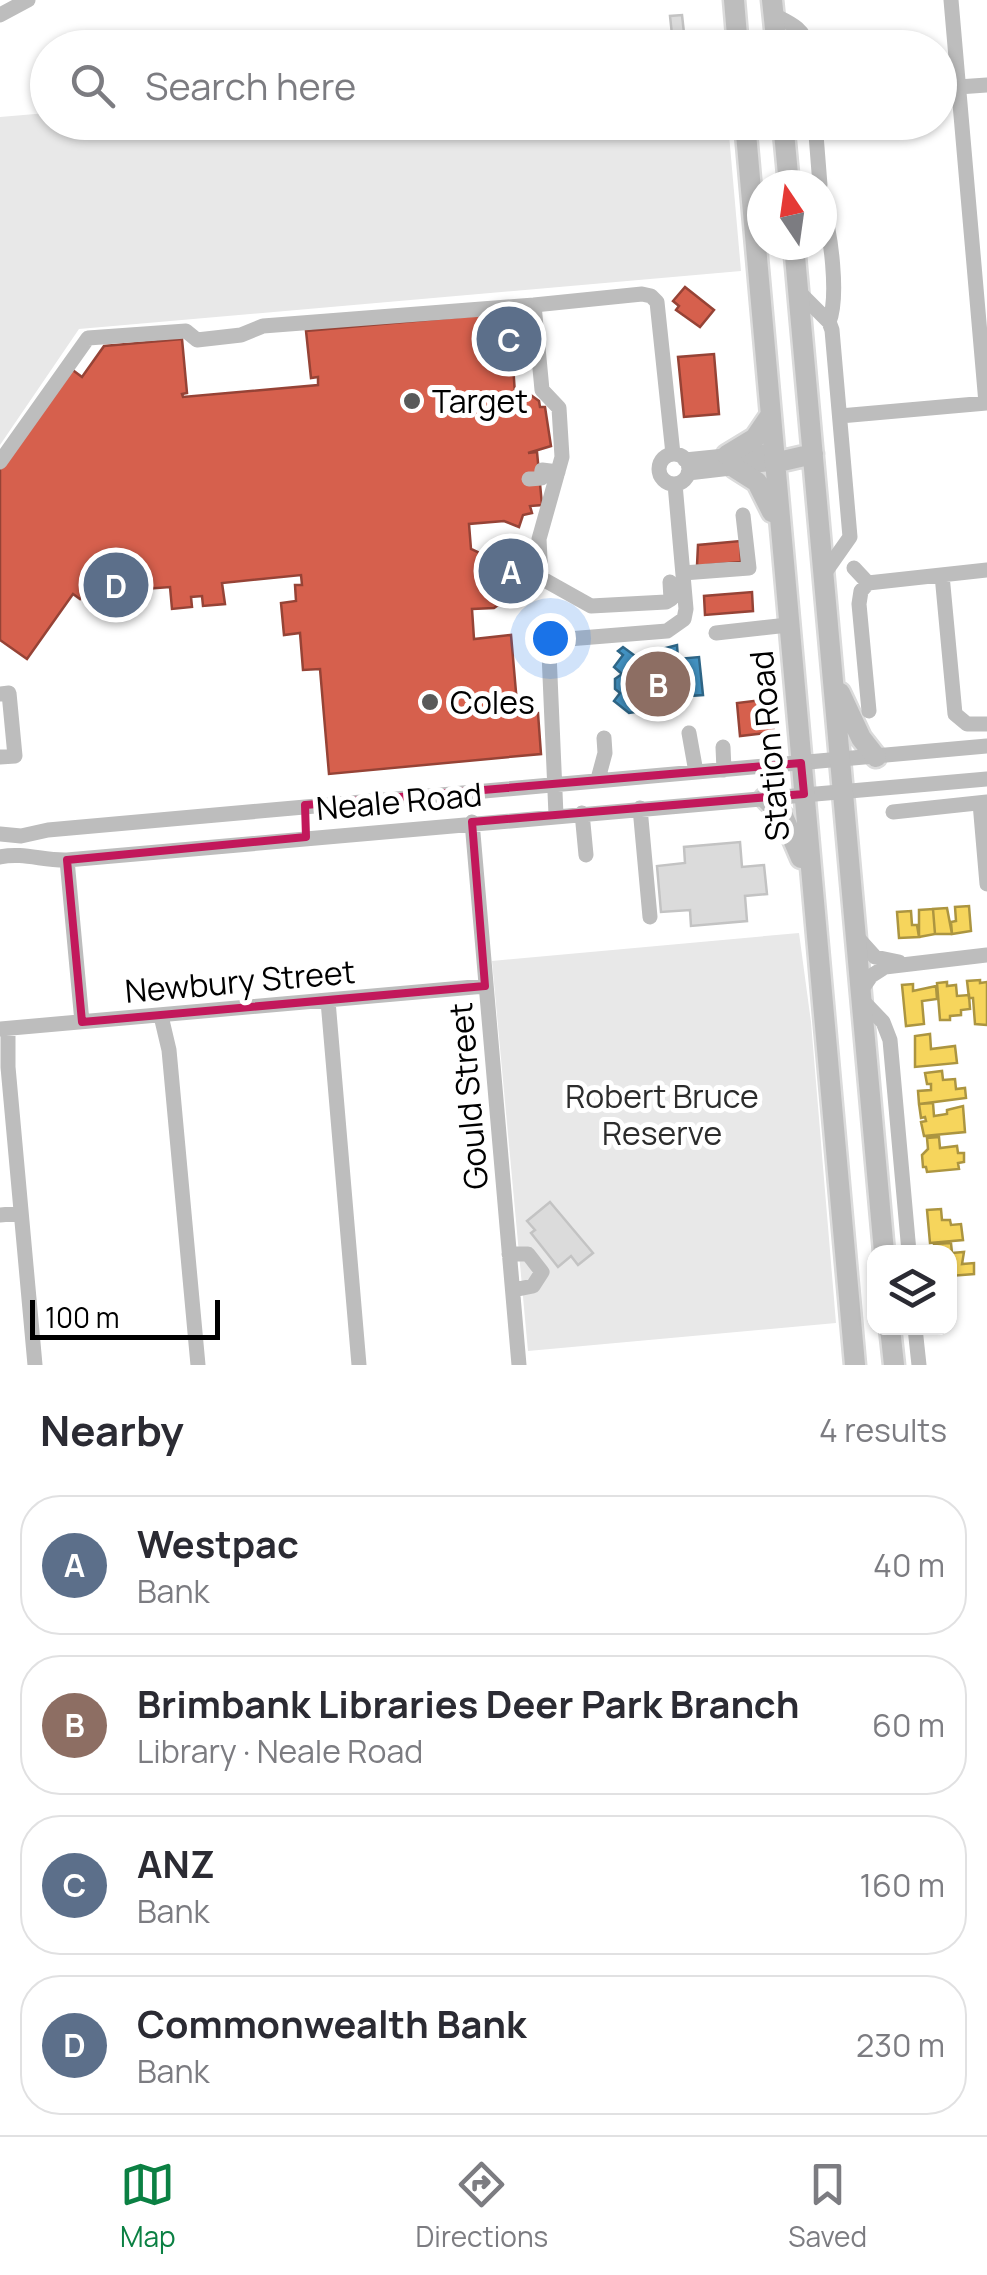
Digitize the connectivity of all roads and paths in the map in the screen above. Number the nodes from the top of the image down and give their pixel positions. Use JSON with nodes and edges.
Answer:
{"nodes":[{"id":1,"x":28,"y":0,"type":"edge"},
{"id":2,"x":734,"y":0,"type":"edge"},
{"id":3,"x":950,"y":0,"type":"edge"},
{"id":4,"x":773,"y":7,"type":"edge"},
{"id":5,"x":0,"y":15,"type":"edge"},
{"id":6,"x":736,"y":30,"type":"edge"},
{"id":7,"x":800,"y":30,"type":"edge"},
{"id":8,"x":953,"y":30,"type":"edge"},
{"id":9,"x":957,"y":76,"type":"edge"},
{"id":10,"x":987,"y":85,"type":"edge"},
{"id":11,"x":958,"y":87,"type":"junction"},
{"id":12,"x":747,"y":140,"type":"edge"},
{"id":13,"x":785,"y":140,"type":"edge"},
{"id":14,"x":816,"y":140,"type":"edge"},
{"id":15,"x":788,"y":170,"type":"edge"},
{"id":16,"x":819,"y":170,"type":"edge"},
{"id":17,"x":979,"y":235,"type":"edge"},
{"id":18,"x":795,"y":260,"type":"edge"},
{"id":19,"x":830,"y":260,"type":"edge"},
{"id":20,"x":798,"y":292,"type":"junction"},
{"id":21,"x":534,"y":304,"type":"junction"},
{"id":22,"x":830,"y":322,"type":"junction"},
{"id":23,"x":986,"y":402,"type":"edge"},
{"id":24,"x":770,"y":416,"type":"junction"},
{"id":25,"x":840,"y":416,"type":"junction"},
{"id":26,"x":812,"y":454,"type":"junction"},
{"id":27,"x":773,"y":457,"type":"junction"},
{"id":28,"x":731,"y":461,"type":"junction"},
{"id":29,"x":0,"y":462,"type":"edge"},
{"id":30,"x":680,"y":468,"type":"junction"},
{"id":31,"x":558,"y":472,"type":"junction"},
{"id":32,"x":529,"y":480,"type":"dead end"},
{"id":33,"x":743,"y":515,"type":"dead end"},
{"id":34,"x":779,"y":528,"type":"junction"},
{"id":35,"x":854,"y":568,"type":"dead end"},
{"id":36,"x":987,"y":570,"type":"edge"},
{"id":37,"x":824,"y":574,"type":"junction"},
{"id":38,"x":942,"y":575,"type":"junction"},
{"id":39,"x":676,"y":577,"type":"junction"},
{"id":40,"x":868,"y":583,"type":"junction"},
{"id":41,"x":788,"y":625,"type":"junction"},
{"id":42,"x":716,"y":633,"type":"dead end"},
{"id":43,"x":568,"y":639,"type":"junction"},
{"id":44,"x":549,"y":653,"type":"junction"},
{"id":45,"x":832,"y":667,"type":"junction"},
{"id":46,"x":0,"y":694,"type":"edge"},
{"id":47,"x":869,"y":711,"type":"dead end"},
{"id":48,"x":987,"y":724,"type":"edge"},
{"id":49,"x":689,"y":733,"type":"dead end"},
{"id":50,"x":604,"y":738,"type":"dead end"},
{"id":51,"x":987,"y":746,"type":"edge"},
{"id":52,"x":723,"y":747,"type":"dead end"},
{"id":53,"x":8,"y":756,"type":"edge"},
{"id":54,"x":876,"y":757,"type":"junction"},
{"id":55,"x":838,"y":760,"type":"junction"},
{"id":56,"x":801,"y":763,"type":"junction"},
{"id":57,"x":724,"y":770,"type":"junction"},
{"id":58,"x":696,"y":772,"type":"junction"},
{"id":59,"x":598,"y":779,"type":"junction"},
{"id":60,"x":987,"y":779,"type":"edge"},
{"id":61,"x":552,"y":782,"type":"junction"},
{"id":62,"x":842,"y":792,"type":"junction"},
{"id":63,"x":804,"y":794,"type":"junction"},
{"id":64,"x":765,"y":798,"type":"junction"},
{"id":65,"x":983,"y":803,"type":"edge"},
{"id":66,"x":297,"y":806,"type":"junction"},
{"id":67,"x":640,"y":808,"type":"junction"},
{"id":68,"x":582,"y":812,"type":"junction"},
{"id":69,"x":893,"y":812,"type":"dead end"},
{"id":70,"x":556,"y":815,"type":"junction"},
{"id":71,"x":472,"y":822,"type":"junction"},
{"id":72,"x":0,"y":834,"type":"edge"},
{"id":73,"x":299,"y":838,"type":"junction"},
{"id":74,"x":586,"y":855,"type":"dead end"},
{"id":75,"x":0,"y":858,"type":"edge"},
{"id":76,"x":67,"y":860,"type":"junction"},
{"id":77,"x":987,"y":884,"type":"edge"},
{"id":78,"x":813,"y":898,"type":"junction"},
{"id":79,"x":650,"y":916,"type":"dead end"},
{"id":80,"x":855,"y":934,"type":"junction"},
{"id":81,"x":987,"y":955,"type":"edge"},
{"id":82,"x":903,"y":963,"type":"junction"},
{"id":83,"x":486,"y":986,"type":"junction"},
{"id":84,"x":861,"y":995,"type":"junction"},
{"id":85,"x":328,"y":1001,"type":"junction"},
{"id":86,"x":166,"y":1015,"type":"junction"},
{"id":87,"x":82,"y":1022,"type":"junction"},
{"id":88,"x":3,"y":1029,"type":"edge"},
{"id":89,"x":22,"y":1213,"type":"junction"},
{"id":90,"x":0,"y":1215,"type":"edge"},
{"id":91,"x":883,"y":1245,"type":"edge"},
{"id":92,"x":908,"y":1245,"type":"edge"},
{"id":93,"x":510,"y":1254,"type":"junction"},
{"id":94,"x":512,"y":1290,"type":"junction"},
{"id":95,"x":891,"y":1335,"type":"edge"},
{"id":96,"x":916,"y":1335,"type":"edge"},
{"id":97,"x":36,"y":1365,"type":"edge"},
{"id":98,"x":198,"y":1365,"type":"edge"},
{"id":99,"x":359,"y":1365,"type":"edge"},
{"id":100,"x":519,"y":1365,"type":"edge"},
{"id":101,"x":855,"y":1365,"type":"edge"},
{"id":102,"x":894,"y":1365,"type":"edge"},
{"id":103,"x":919,"y":1365,"type":"edge"}],
"edges":[{"from":1,"to":5,"type":"street"},
{"from":2,"to":6,"type":"main road"},
{"from":3,"to":8,"type":"street"},
{"from":4,"to":7,"type":"street"},
{"from":9,"to":11,"type":"street"},
{"from":10,"to":11,"type":"street"},
{"from":11,"to":17,"type":"street"},
{"from":12,"to":24,"type":"main road","name":"Station Road"},
{"from":13,"to":15,"type":"main road"},
{"from":14,"to":16,"type":"street"},
{"from":17,"to":23,"type":"street"},
{"from":18,"to":20,"type":"main road","name":"Station Road"},
{"from":19,"to":22,"type":"street"},
{"from":20,"to":22,"type":"street"},
{"from":20,"to":26,"type":"main road","name":"Station Road"},
{"from":21,"to":29,"type":"street"},
{"from":21,"to":30,"type":"street"},
{"from":21,"to":31,"type":"street"},
{"from":22,"to":25,"type":"street"},
{"from":23,"to":25,"type":"street"},
{"from":24,"to":27,"type":"main road","name":"Station Road"},
{"from":24,"to":28,"type":"main road"},
{"from":25,"to":37,"type":"street"},
{"from":26,"to":27,"type":"main road"},
{"from":26,"to":37,"type":"main road","name":"Station Road"},
{"from":27,"to":28,"type":"street"},
{"from":27,"to":34,"type":"main road","name":"Station Road"},
{"from":28,"to":30,"type":"street"},
{"from":28,"to":34,"type":"main road"},
{"from":30,"to":39,"type":"street"},
{"from":31,"to":32,"type":"street"},
{"from":31,"to":39,"type":"street"},
{"from":33,"to":39,"type":"street"},
{"from":34,"to":41,"type":"main road","name":"Station Road"},
{"from":35,"to":40,"type":"street"},
{"from":36,"to":38,"type":"street"},
{"from":37,"to":45,"type":"main road","name":"Station Road"},
{"from":38,"to":40,"type":"street"},
{"from":38,"to":48,"type":"street"},
{"from":39,"to":43,"type":"street"},
{"from":40,"to":47,"type":"street"},
{"from":41,"to":42,"type":"street"},
{"from":41,"to":56,"type":"main road","name":"Station Road"},
{"from":43,"to":44,"type":"street"},
{"from":43,"to":44,"type":"street"},
{"from":44,"to":61,"type":"street"},
{"from":45,"to":54,"type":"main road"},
{"from":45,"to":55,"type":"main road","name":"Station Road"},
{"from":46,"to":53,"type":"street"},
{"from":49,"to":58,"type":"street"},
{"from":50,"to":59,"type":"street"},
{"from":51,"to":54,"type":"street","name":"Neale Road"},
{"from":52,"to":57,"type":"street"},
{"from":54,"to":55,"type":"street","name":"Neale Road"},
{"from":55,"to":56,"type":"street","name":"Neale Road"},
{"from":55,"to":62,"type":"main road","name":"Station Road"},
{"from":56,"to":57,"type":"street","name":"Neale Road"},
{"from":56,"to":63,"type":"main road","name":"Station Road"},
{"from":57,"to":58,"type":"street","name":"Neale Road"},
{"from":58,"to":59,"type":"street","name":"Neale Road"},
{"from":59,"to":61,"type":"street","name":"Neale Road"},
{"from":60,"to":62,"type":"street","name":"Neale Road"},
{"from":61,"to":66,"type":"street","name":"Neale Road"},
{"from":61,"to":70,"type":"street"},
{"from":62,"to":63,"type":"street","name":"Neale Road"},
{"from":62,"to":80,"type":"main road","name":"Station Road"},
{"from":63,"to":64,"type":"street","name":"Neale Road"},
{"from":63,"to":78,"type":"main road","name":"Station Road"},
{"from":64,"to":67,"type":"street","name":"Neale Road"},
{"from":64,"to":78,"type":"main road"},
{"from":65,"to":69,"type":"street"},
{"from":65,"to":77,"type":"street"},
{"from":66,"to":72,"type":"street","name":"Neale Road"},
{"from":66,"to":73,"type":"street"},
{"from":67,"to":68,"type":"street","name":"Neale Road"},
{"from":67,"to":79,"type":"street"},
{"from":68,"to":70,"type":"street","name":"Neale Road"},
{"from":68,"to":74,"type":"street"},
{"from":70,"to":71,"type":"street","name":"Neale Road"},
{"from":71,"to":73,"type":"street","name":"Neale Road"},
{"from":71,"to":83,"type":"street","name":"Gould Street"},
{"from":73,"to":76,"type":"street","name":"Neale Road"},
{"from":75,"to":76,"type":"street","name":"Neale Road"},
{"from":76,"to":87,"type":"street"},
{"from":78,"to":101,"type":"main road","name":"Station Road"},
{"from":80,"to":82,"type":"street"},
{"from":80,"to":84,"type":"main road","name":"Station Road"},
{"from":81,"to":82,"type":"street"},
{"from":82,"to":84,"type":"street"},
{"from":83,"to":85,"type":"street","name":"Newbury Street"},
{"from":83,"to":93,"type":"street","name":"Gould Street"},
{"from":84,"to":91,"type":"main road","name":"Station Road"},
{"from":84,"to":92,"type":"street"},
{"from":85,"to":86,"type":"street","name":"Newbury Street"},
{"from":85,"to":99,"type":"street"},
{"from":86,"to":87,"type":"street","name":"Newbury Street"},
{"from":86,"to":98,"type":"street"},
{"from":87,"to":88,"type":"street","name":"Newbury Street"},
{"from":88,"to":89,"type":"street"},
{"from":89,"to":90,"type":"street"},
{"from":89,"to":97,"type":"street"},
{"from":93,"to":94,"type":"street","name":"Gould Street"},
{"from":93,"to":94,"type":"street"},
{"from":94,"to":100,"type":"street","name":"Gould Street"},
{"from":95,"to":102,"type":"main road"},
{"from":96,"to":103,"type":"street"}]}
